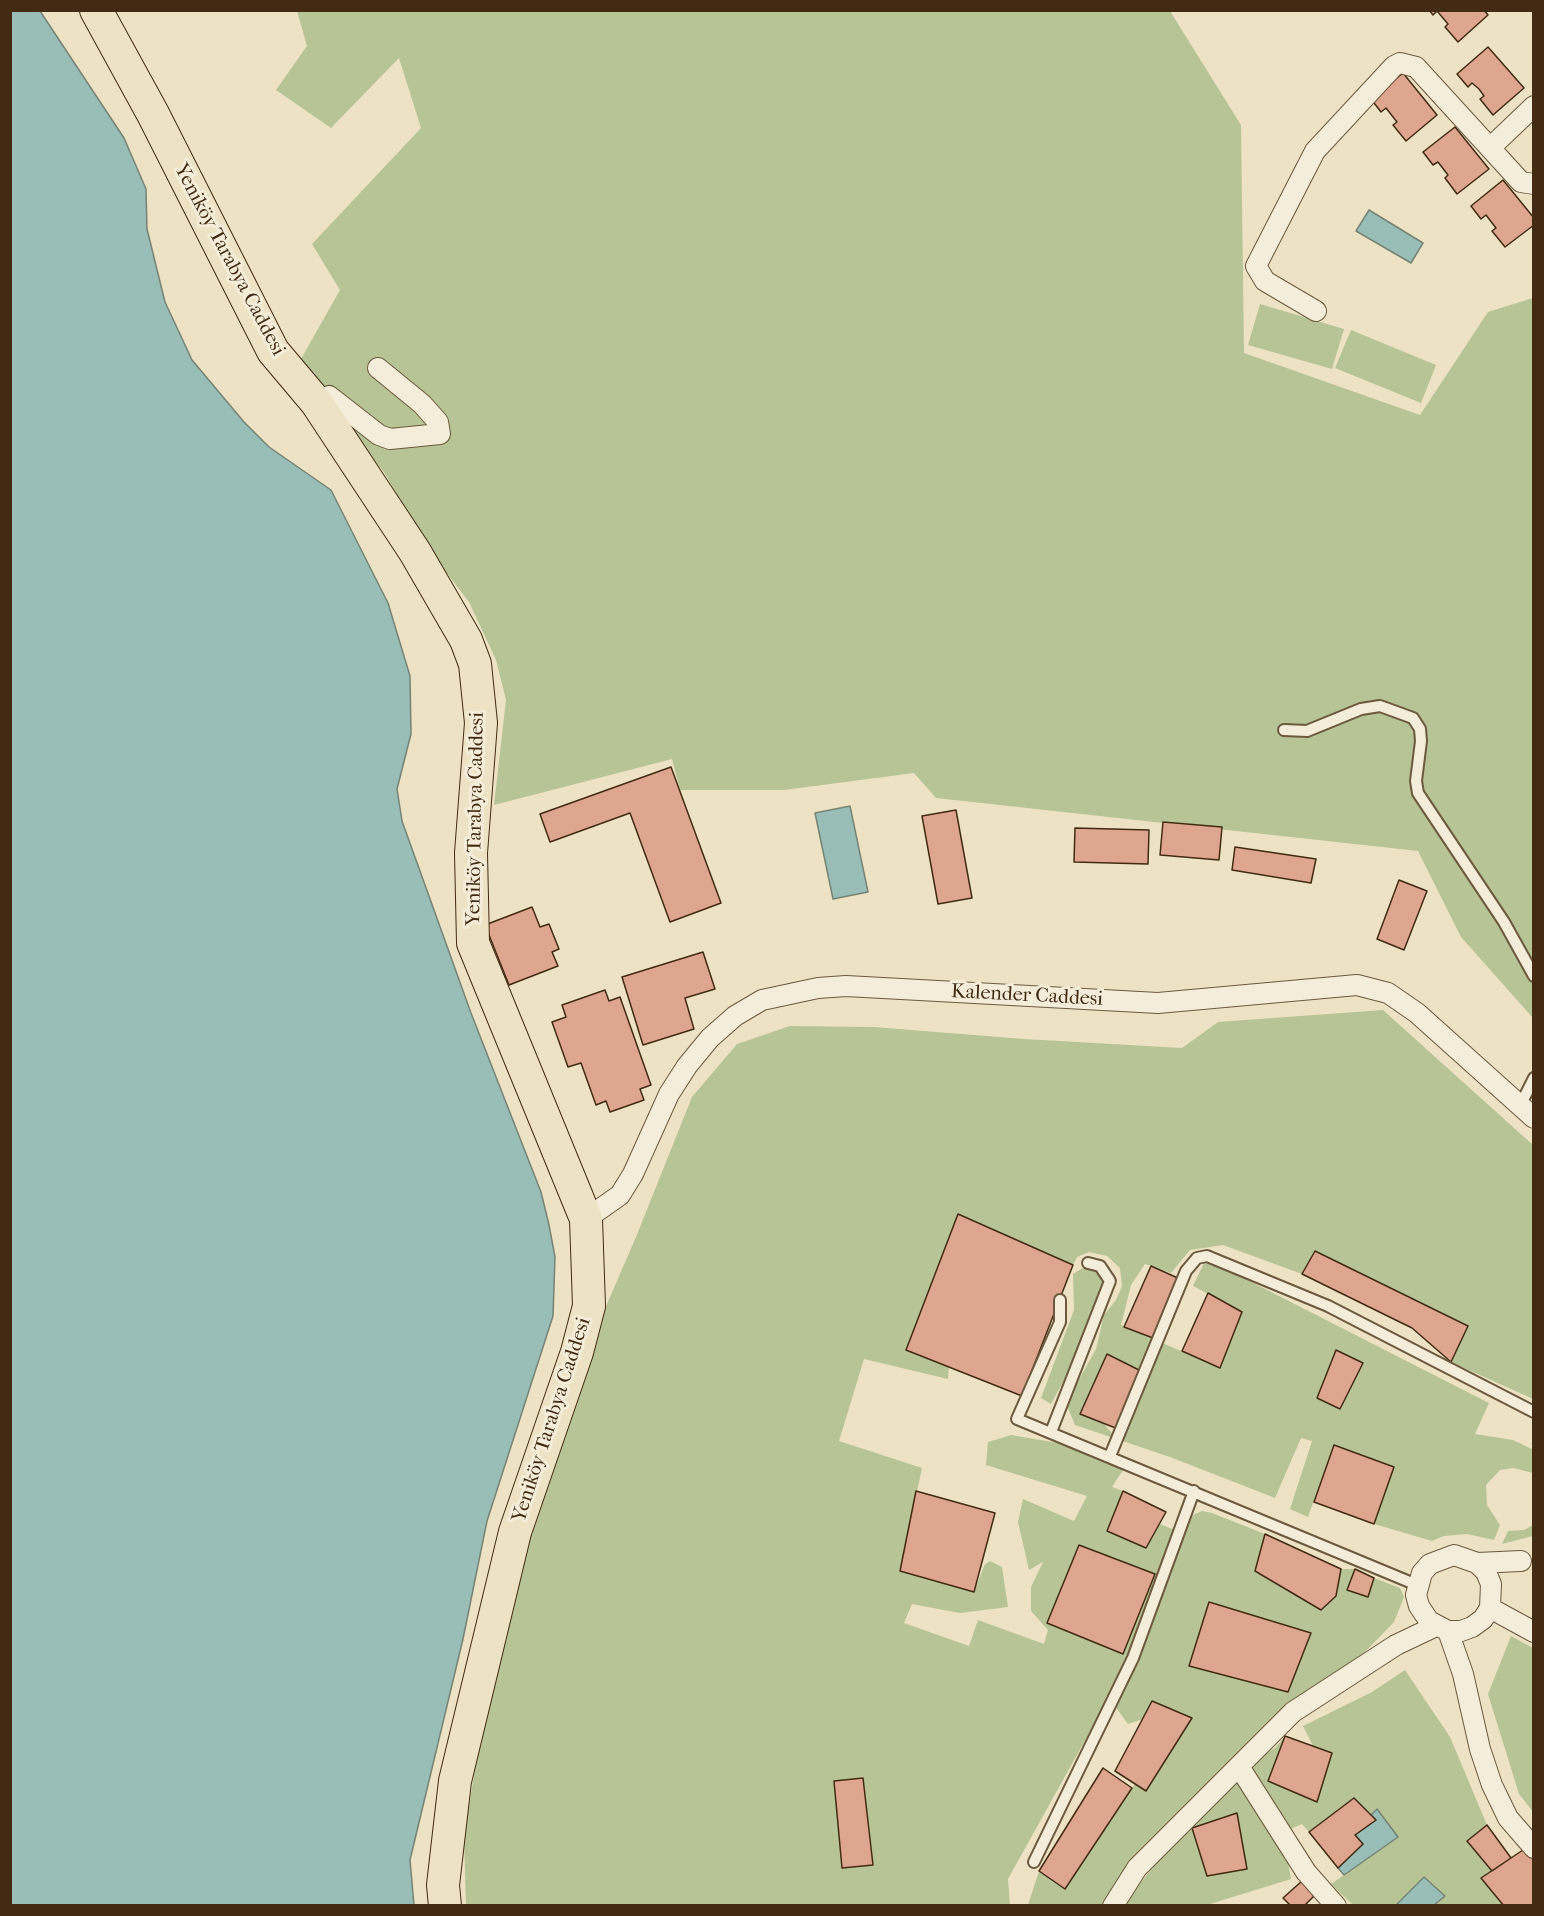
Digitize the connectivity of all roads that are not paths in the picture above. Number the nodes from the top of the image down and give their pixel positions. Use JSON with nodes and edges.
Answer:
{"nodes":[{"id":1,"x":96,"y":10,"type":"edge"},
{"id":2,"x":1533,"y":106,"type":"edge"},
{"id":3,"x":1490,"y":148,"type":"junction"},
{"id":4,"x":1533,"y":184,"type":"edge"},
{"id":5,"x":1316,"y":311,"type":"dead end"},
{"id":6,"x":378,"y":368,"type":"dead end"},
{"id":7,"x":316,"y":402,"type":"junction"},
{"id":8,"x":1284,"y":730,"type":"dead end"},
{"id":9,"x":1533,"y":976,"type":"edge"},
{"id":10,"x":1533,"y":1078,"type":"edge"},
{"id":11,"x":1527,"y":1112,"type":"edge"},
{"id":12,"x":586,"y":1219,"type":"junction"},
{"id":13,"x":1088,"y":1263,"type":"dead end"},
{"id":14,"x":1060,"y":1300,"type":"dead end"},
{"id":15,"x":1533,"y":1412,"type":"edge"},
{"id":16,"x":1051,"y":1432,"type":"junction"},
{"id":17,"x":1110,"y":1456,"type":"junction"},
{"id":18,"x":1194,"y":1491,"type":"junction"},
{"id":19,"x":1527,"y":1559,"type":"edge"},
{"id":20,"x":1477,"y":1563,"type":"junction"},
{"id":21,"x":1491,"y":1584,"type":"junction"},
{"id":22,"x":1417,"y":1585,"type":"junction"},
{"id":23,"x":1419,"y":1606,"type":"junction"},
{"id":24,"x":1490,"y":1608,"type":"junction"},
{"id":25,"x":1473,"y":1627,"type":"junction"},
{"id":26,"x":1442,"y":1628,"type":"junction"},
{"id":27,"x":1533,"y":1632,"type":"edge"},
{"id":28,"x":1396,"y":1645,"type":"junction"},
{"id":29,"x":1463,"y":1674,"type":"junction"},
{"id":30,"x":1240,"y":1768,"type":"junction"},
{"id":31,"x":1533,"y":1848,"type":"edge"},
{"id":32,"x":1034,"y":1862,"type":"dead end"},
{"id":33,"x":445,"y":1905,"type":"edge"},
{"id":34,"x":1113,"y":1905,"type":"edge"},
{"id":35,"x":1336,"y":1905,"type":"edge"}],
"edges":[{"from":1,"to":7,"type":"main road","name":"Yeniköy Tarabya Caddesi"},
{"from":2,"to":3,"type":"street"},
{"from":3,"to":4,"type":"street"},
{"from":3,"to":5,"type":"street"},
{"from":6,"to":7,"type":"street"},
{"from":7,"to":12,"type":"main road","name":"Yeniköy Tarabya Caddesi"},
{"from":8,"to":9,"type":"lane"},
{"from":10,"to":11,"type":"lane"},
{"from":11,"to":12,"type":"street","name":"Kalender Caddesi"},
{"from":12,"to":33,"type":"main road","name":"Yeniköy Tarabya Caddesi"},
{"from":13,"to":16,"type":"lane"},
{"from":14,"to":16,"type":"lane"},
{"from":15,"to":17,"type":"lane"},
{"from":16,"to":17,"type":"lane"},
{"from":17,"to":18,"type":"lane"},
{"from":18,"to":22,"type":"lane"},
{"from":18,"to":32,"type":"lane"},
{"from":19,"to":20,"type":"street"},
{"from":19,"to":21,"type":"street"},
{"from":20,"to":21,"type":"street"},
{"from":20,"to":22,"type":"street"},
{"from":21,"to":24,"type":"street"},
{"from":22,"to":23,"type":"street"},
{"from":23,"to":26,"type":"street"},
{"from":23,"to":28,"type":"street"},
{"from":24,"to":25,"type":"street"},
{"from":24,"to":27,"type":"street"},
{"from":25,"to":26,"type":"street"},
{"from":25,"to":29,"type":"street"},
{"from":26,"to":28,"type":"street"},
{"from":26,"to":29,"type":"street"},
{"from":28,"to":30,"type":"street"},
{"from":29,"to":31,"type":"street"},
{"from":30,"to":34,"type":"street"},
{"from":30,"to":35,"type":"street"}]}
